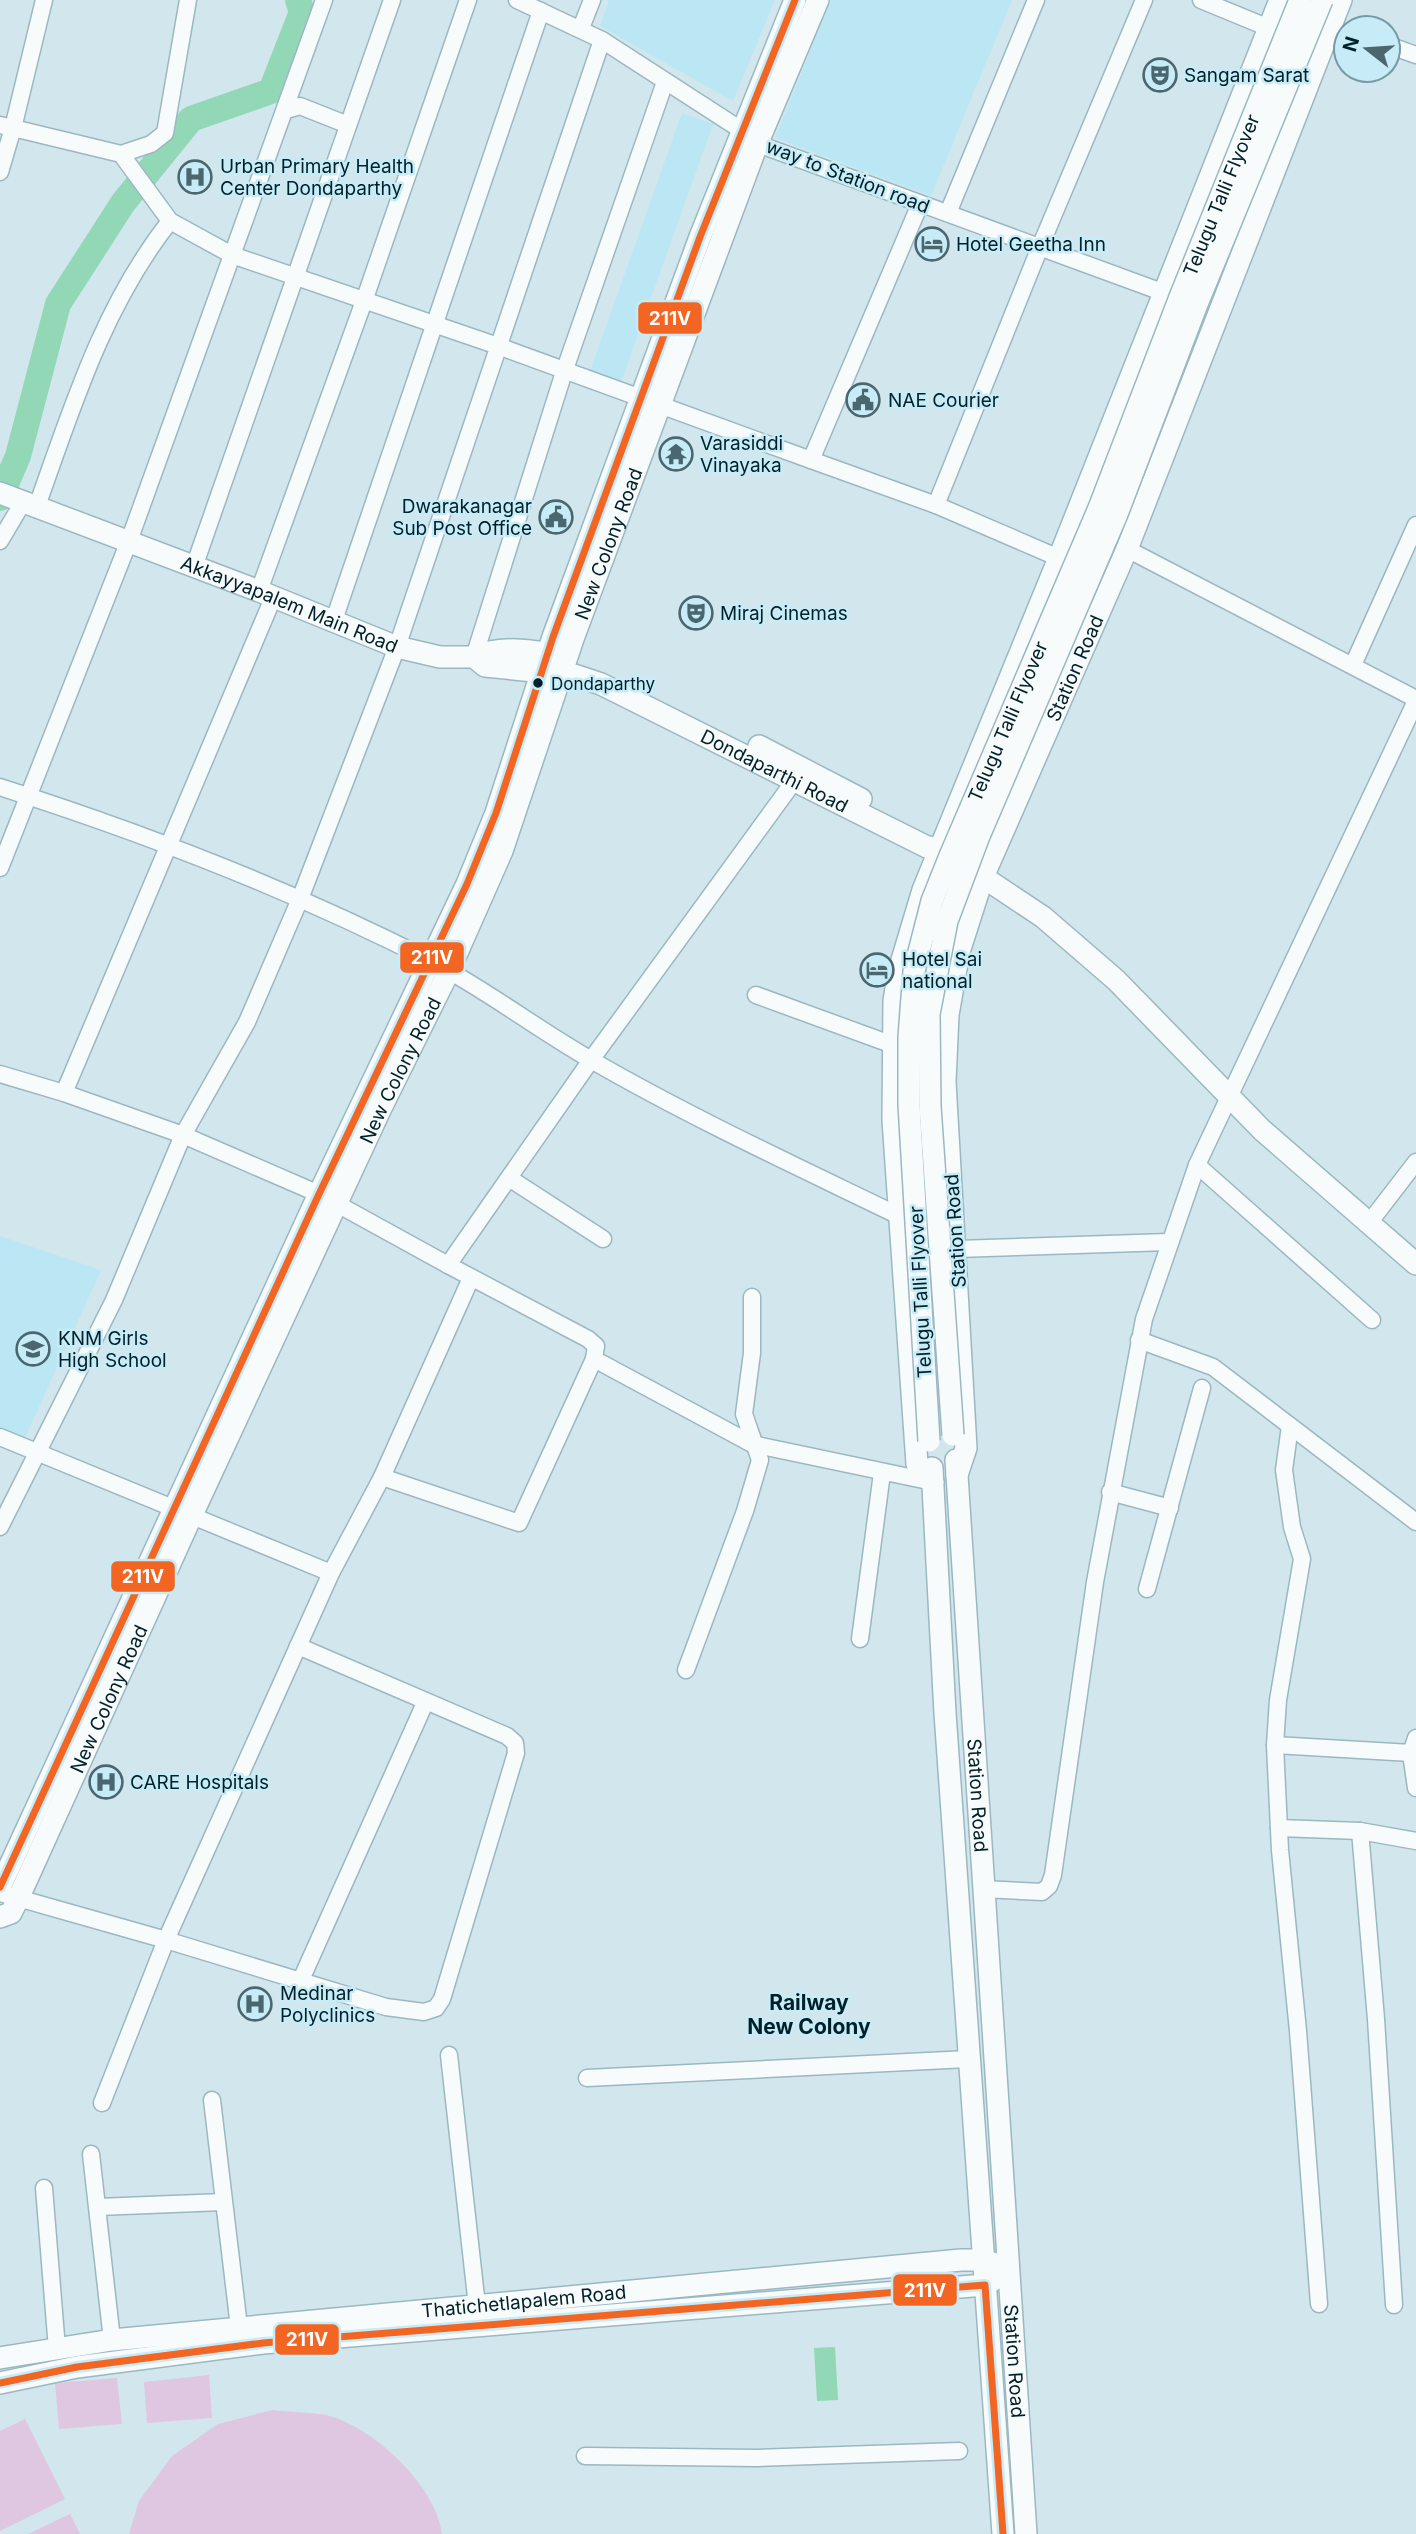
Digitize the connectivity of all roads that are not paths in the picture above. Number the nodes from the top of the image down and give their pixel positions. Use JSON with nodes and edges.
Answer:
{"nodes":[{"id":1,"x":44,"y":0,"type":"edge"},
{"id":2,"x":188,"y":0,"type":"edge"},
{"id":3,"x":324,"y":0,"type":"edge"},
{"id":4,"x":391,"y":0,"type":"edge"},
{"id":5,"x":466,"y":0,"type":"edge"},
{"id":6,"x":517,"y":0,"type":"edge"},
{"id":7,"x":592,"y":0,"type":"edge"},
{"id":8,"x":795,"y":0,"type":"edge"},
{"id":9,"x":817,"y":0,"type":"edge"},
{"id":10,"x":1036,"y":0,"type":"edge"},
{"id":11,"x":1144,"y":0,"type":"edge"},
{"id":12,"x":1201,"y":0,"type":"edge"},
{"id":13,"x":1280,"y":0,"type":"edge"},
{"id":14,"x":1300,"y":0,"type":"edge"},
{"id":15,"x":1322,"y":0,"type":"edge"},
{"id":16,"x":541,"y":11,"type":"junction"},
{"id":17,"x":581,"y":28,"type":"junction"},
{"id":18,"x":1269,"y":28,"type":"junction"},
{"id":19,"x":602,"y":40,"type":"junction"},
{"id":20,"x":1332,"y":43,"type":"edge"},
{"id":21,"x":666,"y":82,"type":"junction"},
{"id":22,"x":286,"y":110,"type":"junction"},
{"id":23,"x":348,"y":125,"type":"junction"},
{"id":24,"x":7,"y":126,"type":"edge"},
{"id":25,"x":749,"y":137,"type":"junction"},
{"id":26,"x":121,"y":154,"type":"junction"},
{"id":27,"x":0,"y":172,"type":"edge"},
{"id":28,"x":920,"y":204,"type":"junction"},
{"id":29,"x":948,"y":213,"type":"junction"},
{"id":30,"x":170,"y":220,"type":"junction"},
{"id":31,"x":1040,"y":247,"type":"junction"},
{"id":32,"x":232,"y":255,"type":"junction"},
{"id":33,"x":296,"y":278,"type":"junction"},
{"id":34,"x":1162,"y":292,"type":"junction"},
{"id":35,"x":364,"y":301,"type":"junction"},
{"id":36,"x":434,"y":325,"type":"junction"},
{"id":37,"x":498,"y":346,"type":"junction"},
{"id":38,"x":564,"y":372,"type":"junction"},
{"id":39,"x":640,"y":399,"type":"junction"},
{"id":40,"x":660,"y":407,"type":"junction"},
{"id":41,"x":811,"y":460,"type":"junction"},
{"id":42,"x":18,"y":501,"type":"edge"},
{"id":43,"x":936,"y":505,"type":"junction"},
{"id":44,"x":1416,"y":525,"type":"edge"},
{"id":45,"x":0,"y":541,"type":"edge"},
{"id":46,"x":129,"y":541,"type":"junction"},
{"id":47,"x":1127,"y":549,"type":"junction"},
{"id":48,"x":1059,"y":558,"type":"junction"},
{"id":49,"x":194,"y":567,"type":"junction"},
{"id":50,"x":266,"y":594,"type":"junction"},
{"id":51,"x":333,"y":623,"type":"junction"},
{"id":52,"x":397,"y":647,"type":"junction"},
{"id":53,"x":474,"y":657,"type":"junction"},
{"id":54,"x":554,"y":664,"type":"junction"},
{"id":55,"x":1353,"y":665,"type":"junction"},
{"id":56,"x":1416,"y":700,"type":"edge"},
{"id":57,"x":799,"y":775,"type":"junction"},
{"id":58,"x":0,"y":787,"type":"edge"},
{"id":59,"x":28,"y":796,"type":"junction"},
{"id":60,"x":166,"y":846,"type":"junction"},
{"id":61,"x":940,"y":848,"type":"junction"},
{"id":62,"x":0,"y":868,"type":"edge"},
{"id":63,"x":983,"y":877,"type":"junction"},
{"id":64,"x":300,"y":899,"type":"junction"},
{"id":65,"x":440,"y":966,"type":"junction"},
{"id":66,"x":756,"y":995,"type":"dead end"},
{"id":67,"x":893,"y":1045,"type":"junction"},
{"id":68,"x":591,"y":1060,"type":"junction"},
{"id":69,"x":0,"y":1074,"type":"edge"},
{"id":70,"x":64,"y":1093,"type":"junction"},
{"id":71,"x":1228,"y":1095,"type":"junction"},
{"id":72,"x":183,"y":1135,"type":"junction"},
{"id":73,"x":1416,"y":1162,"type":"edge"},
{"id":74,"x":1197,"y":1165,"type":"junction"},
{"id":75,"x":509,"y":1178,"type":"junction"},
{"id":76,"x":327,"y":1199,"type":"junction"},
{"id":77,"x":900,"y":1216,"type":"junction"},
{"id":78,"x":1369,"y":1223,"type":"junction"},
{"id":79,"x":603,"y":1239,"type":"dead end"},
{"id":80,"x":1168,"y":1242,"type":"junction"},
{"id":81,"x":957,"y":1250,"type":"junction"},
{"id":82,"x":1416,"y":1264,"type":"edge"},
{"id":83,"x":448,"y":1265,"type":"junction"},
{"id":84,"x":471,"y":1278,"type":"junction"},
{"id":85,"x":751,"y":1297,"type":"dead end"},
{"id":86,"x":1372,"y":1320,"type":"dead end"},
{"id":87,"x":1139,"y":1340,"type":"junction"},
{"id":88,"x":594,"y":1359,"type":"junction"},
{"id":89,"x":1202,"y":1388,"type":"dead end"},
{"id":90,"x":1290,"y":1426,"type":"junction"},
{"id":91,"x":0,"y":1437,"type":"edge"},
{"id":92,"x":752,"y":1444,"type":"junction"},
{"id":93,"x":37,"y":1451,"type":"junction"},
{"id":94,"x":881,"y":1473,"type":"junction"},
{"id":95,"x":957,"y":1475,"type":"junction"},
{"id":96,"x":382,"y":1476,"type":"junction"},
{"id":97,"x":933,"y":1482,"type":"junction"},
{"id":98,"x":1110,"y":1492,"type":"junction"},
{"id":99,"x":1170,"y":1508,"type":"junction"},
{"id":100,"x":182,"y":1513,"type":"junction"},
{"id":101,"x":1416,"y":1522,"type":"edge"},
{"id":102,"x":0,"y":1527,"type":"edge"},
{"id":103,"x":331,"y":1573,"type":"junction"},
{"id":104,"x":1147,"y":1589,"type":"dead end"},
{"id":105,"x":860,"y":1639,"type":"dead end"},
{"id":106,"x":298,"y":1646,"type":"junction"},
{"id":107,"x":686,"y":1670,"type":"dead end"},
{"id":108,"x":425,"y":1703,"type":"junction"},
{"id":109,"x":1275,"y":1745,"type":"junction"},
{"id":110,"x":1414,"y":1746,"type":"edge"},
{"id":111,"x":1416,"y":1788,"type":"edge"},
{"id":112,"x":1279,"y":1828,"type":"junction"},
{"id":113,"x":1360,"y":1831,"type":"junction"},
{"id":114,"x":1416,"y":1841,"type":"edge"},
{"id":115,"x":0,"y":1886,"type":"edge"},
{"id":116,"x":984,"y":1889,"type":"junction"},
{"id":117,"x":9,"y":1896,"type":"edge"},
{"id":118,"x":0,"y":1917,"type":"edge"},
{"id":119,"x":166,"y":1940,"type":"junction"},
{"id":120,"x":300,"y":1982,"type":"junction"},
{"id":121,"x":449,"y":2055,"type":"dead end"},
{"id":122,"x":968,"y":2059,"type":"junction"},
{"id":123,"x":587,"y":2078,"type":"dead end"},
{"id":124,"x":212,"y":2100,"type":"dead end"},
{"id":125,"x":102,"y":2103,"type":"dead end"},
{"id":126,"x":91,"y":2154,"type":"dead end"},
{"id":127,"x":44,"y":2188,"type":"dead end"},
{"id":128,"x":223,"y":2202,"type":"junction"},
{"id":129,"x":98,"y":2207,"type":"junction"},
{"id":130,"x":982,"y":2259,"type":"junction"},
{"id":131,"x":1009,"y":2269,"type":"junction"},
{"id":132,"x":985,"y":2285,"type":"junction"},
{"id":133,"x":1319,"y":2304,"type":"dead end"},
{"id":134,"x":1394,"y":2305,"type":"dead end"},
{"id":135,"x":477,"y":2306,"type":"junction"},
{"id":136,"x":239,"y":2327,"type":"junction"},
{"id":137,"x":112,"y":2340,"type":"junction"},
{"id":138,"x":57,"y":2349,"type":"junction"},
{"id":139,"x":0,"y":2358,"type":"edge"},
{"id":140,"x":0,"y":2383,"type":"edge"},
{"id":141,"x":958,"y":2451,"type":"dead end"},
{"id":142,"x":585,"y":2456,"type":"dead end"},
{"id":143,"x":1003,"y":2534,"type":"edge"},
{"id":144,"x":1027,"y":2534,"type":"edge"}],
"edges":[{"from":1,"to":24,"type":"street"},
{"from":2,"to":26,"type":"street"},
{"from":3,"to":22,"type":"street"},
{"from":4,"to":23,"type":"street"},
{"from":5,"to":35,"type":"street"},
{"from":6,"to":16,"type":"street","name":"way to Station road"},
{"from":7,"to":17,"type":"street"},
{"from":8,"to":25,"type":"main road","name":"New Colony Road"},
{"from":9,"to":25,"type":"main road","name":"New Colony Road"},
{"from":10,"to":29,"type":"street"},
{"from":11,"to":31,"type":"street"},
{"from":12,"to":18,"type":"street"},
{"from":13,"to":18,"type":"main road"},
{"from":14,"to":97,"type":"main road","name":"Telugu Talli Flyover","bridge":true},
{"from":15,"to":95,"type":"main road","name":"Telugu Talli Flyover","bridge":true},
{"from":16,"to":17,"type":"street","name":"way to Station road"},
{"from":16,"to":36,"type":"street"},
{"from":17,"to":19,"type":"street","name":"way to Station road"},
{"from":18,"to":34,"type":"main road"},
{"from":19,"to":21,"type":"street","name":"way to Station road"},
{"from":19,"to":37,"type":"street"},
{"from":20,"to":47,"type":"main road","name":"Station Road"},
{"from":21,"to":25,"type":"street","name":"way to Station road"},
{"from":21,"to":38,"type":"street"},
{"from":22,"to":23,"type":"street"},
{"from":22,"to":32,"type":"street"},
{"from":23,"to":33,"type":"street"},
{"from":24,"to":26,"type":"street"},
{"from":24,"to":27,"type":"street"},
{"from":25,"to":28,"type":"street","name":"way to Station road"},
{"from":25,"to":39,"type":"main road","name":"New Colony Road"},
{"from":25,"to":40,"type":"main road","name":"New Colony Road"},
{"from":26,"to":30,"type":"street"},
{"from":28,"to":29,"type":"street","name":"way to Station road"},
{"from":28,"to":41,"type":"street"},
{"from":29,"to":31,"type":"street","name":"way to Station road"},
{"from":30,"to":32,"type":"street"},
{"from":30,"to":42,"type":"street"},
{"from":31,"to":34,"type":"street","name":"way to Station road"},
{"from":31,"to":43,"type":"street"},
{"from":32,"to":33,"type":"street"},
{"from":32,"to":46,"type":"street"},
{"from":33,"to":35,"type":"street"},
{"from":33,"to":49,"type":"street"},
{"from":34,"to":48,"type":"main road"},
{"from":35,"to":36,"type":"street"},
{"from":35,"to":50,"type":"street"},
{"from":36,"to":37,"type":"street"},
{"from":36,"to":51,"type":"street"},
{"from":37,"to":38,"type":"street"},
{"from":37,"to":52,"type":"street"},
{"from":38,"to":39,"type":"street"},
{"from":38,"to":53,"type":"street"},
{"from":39,"to":40,"type":"street"},
{"from":39,"to":54,"type":"main road","name":"New Colony Road"},
{"from":40,"to":41,"type":"street"},
{"from":40,"to":54,"type":"main road","name":"New Colony Road"},
{"from":41,"to":43,"type":"street"},
{"from":42,"to":45,"type":"street"},
{"from":42,"to":46,"type":"main road","name":"Akkayyapalem Main Road"},
{"from":43,"to":48,"type":"street"},
{"from":44,"to":55,"type":"street"},
{"from":46,"to":49,"type":"main road","name":"Akkayyapalem Main Road"},
{"from":46,"to":59,"type":"street"},
{"from":47,"to":55,"type":"street"},
{"from":47,"to":63,"type":"main road","name":"Station Road"},
{"from":48,"to":61,"type":"main road"},
{"from":49,"to":50,"type":"main road","name":"Akkayyapalem Main Road"},
{"from":50,"to":51,"type":"main road","name":"Akkayyapalem Main Road"},
{"from":50,"to":60,"type":"street"},
{"from":51,"to":52,"type":"main road","name":"Akkayyapalem Main Road"},
{"from":52,"to":53,"type":"main road","name":"Akkayyapalem Main Road"},
{"from":52,"to":64,"type":"street"},
{"from":53,"to":54,"type":"main road","name":"Akkayyapalem Main Road"},
{"from":54,"to":57,"type":"main road","name":"Dondaparthi Road"},
{"from":54,"to":65,"type":"main road","name":"New Colony Road"},
{"from":55,"to":56,"type":"street"},
{"from":56,"to":71,"type":"street"},
{"from":57,"to":61,"type":"main road","name":"Dondaparthi Road"},
{"from":57,"to":68,"type":"street"},
{"from":58,"to":59,"type":"street"},
{"from":59,"to":60,"type":"street"},
{"from":59,"to":62,"type":"street"},
{"from":60,"to":64,"type":"street"},
{"from":60,"to":70,"type":"street"},
{"from":61,"to":63,"type":"street","name":"Dondaparthi Road"},
{"from":61,"to":67,"type":"main road"},
{"from":63,"to":71,"type":"main road"},
{"from":63,"to":81,"type":"main road","name":"Station Road"},
{"from":64,"to":65,"type":"street"},
{"from":64,"to":72,"type":"street"},
{"from":65,"to":68,"type":"street"},
{"from":65,"to":76,"type":"main road","name":"New Colony Road"},
{"from":66,"to":67,"type":"street"},
{"from":67,"to":77,"type":"main road"},
{"from":68,"to":75,"type":"street"},
{"from":68,"to":77,"type":"street"},
{"from":69,"to":70,"type":"street"},
{"from":70,"to":72,"type":"street"},
{"from":71,"to":74,"type":"street"},
{"from":71,"to":78,"type":"main road"},
{"from":72,"to":76,"type":"street"},
{"from":72,"to":93,"type":"street"},
{"from":73,"to":78,"type":"street"},
{"from":74,"to":80,"type":"street"},
{"from":74,"to":86,"type":"street"},
{"from":75,"to":79,"type":"street"},
{"from":75,"to":83,"type":"street"},
{"from":76,"to":83,"type":"street"},
{"from":76,"to":100,"type":"main road","name":"New Colony Road"},
{"from":77,"to":97,"type":"main road"},
{"from":78,"to":82,"type":"main road"},
{"from":80,"to":81,"type":"street"},
{"from":80,"to":87,"type":"street"},
{"from":81,"to":95,"type":"main road","name":"Station Road"},
{"from":83,"to":84,"type":"street"},
{"from":84,"to":88,"type":"street"},
{"from":84,"to":96,"type":"street"},
{"from":85,"to":92,"type":"street"},
{"from":87,"to":90,"type":"street"},
{"from":87,"to":98,"type":"street"},
{"from":88,"to":92,"type":"street"},
{"from":88,"to":96,"type":"street"},
{"from":89,"to":99,"type":"street"},
{"from":90,"to":101,"type":"street"},
{"from":90,"to":109,"type":"street"},
{"from":91,"to":93,"type":"street"},
{"from":92,"to":94,"type":"street"},
{"from":92,"to":107,"type":"street"},
{"from":93,"to":100,"type":"street"},
{"from":93,"to":102,"type":"street"},
{"from":94,"to":97,"type":"street"},
{"from":94,"to":105,"type":"street"},
{"from":95,"to":116,"type":"main road","name":"Station Road"},
{"from":96,"to":103,"type":"street"},
{"from":97,"to":122,"type":"main road","name":"Station Road"},
{"from":98,"to":99,"type":"street"},
{"from":98,"to":116,"type":"street"},
{"from":99,"to":104,"type":"street"},
{"from":100,"to":103,"type":"street"},
{"from":100,"to":115,"type":"main road","name":"New Colony Road"},
{"from":100,"to":117,"type":"main road","name":"New Colony Road"},
{"from":103,"to":106,"type":"street"},
{"from":106,"to":108,"type":"street"},
{"from":106,"to":119,"type":"street"},
{"from":108,"to":120,"type":"street"},
{"from":108,"to":120,"type":"street"},
{"from":109,"to":110,"type":"street"},
{"from":109,"to":112,"type":"street"},
{"from":110,"to":111,"type":"street"},
{"from":112,"to":113,"type":"street"},
{"from":112,"to":133,"type":"street"},
{"from":113,"to":114,"type":"street"},
{"from":113,"to":134,"type":"street"},
{"from":116,"to":131,"type":"main road","name":"Station Road"},
{"from":117,"to":118,"type":"main road","name":"New Colony Road"},
{"from":117,"to":119,"type":"street"},
{"from":119,"to":120,"type":"street"},
{"from":119,"to":125,"type":"street"},
{"from":121,"to":135,"type":"street"},
{"from":122,"to":123,"type":"street"},
{"from":122,"to":130,"type":"main road","name":"Station Road"},
{"from":124,"to":128,"type":"street"},
{"from":126,"to":129,"type":"street"},
{"from":127,"to":138,"type":"street"},
{"from":128,"to":129,"type":"street"},
{"from":128,"to":136,"type":"street"},
{"from":129,"to":137,"type":"street"},
{"from":130,"to":131,"type":"main road","name":"Thatichetlapalem Road"},
{"from":130,"to":132,"type":"main road","name":"Station Road"},
{"from":130,"to":135,"type":"main road","name":"Thatichetlapalem Road"},
{"from":131,"to":132,"type":"main road"},
{"from":131,"to":144,"type":"main road","name":"Station Road"},
{"from":132,"to":140,"type":"main road"},
{"from":132,"to":143,"type":"main road","name":"Station Road"},
{"from":135,"to":136,"type":"main road","name":"Thatichetlapalem Road"},
{"from":136,"to":137,"type":"main road","name":"Thatichetlapalem Road"},
{"from":137,"to":138,"type":"main road","name":"Thatichetlapalem Road"},
{"from":138,"to":139,"type":"main road","name":"Thatichetlapalem Road"},
{"from":141,"to":142,"type":"street"}]}
